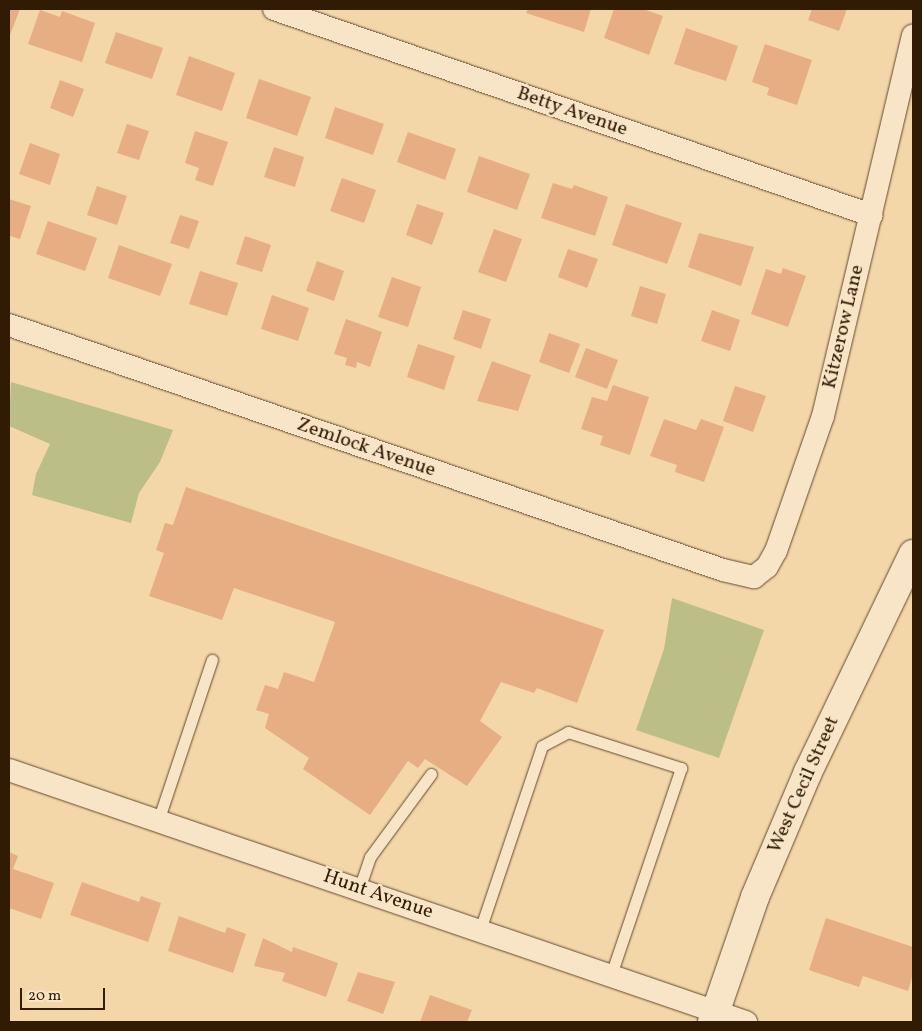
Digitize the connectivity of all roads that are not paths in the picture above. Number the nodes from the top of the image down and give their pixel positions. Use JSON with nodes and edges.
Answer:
{"nodes":[{"id":1,"x":274,"y":9,"type":"edge"},
{"id":2,"x":913,"y":35,"type":"edge"},
{"id":3,"x":871,"y":215,"type":"junction"},
{"id":4,"x":9,"y":325,"type":"edge"},
{"id":5,"x":913,"y":554,"type":"edge"},
{"id":6,"x":723,"y":570,"type":"joint"},
{"id":7,"x":212,"y":660,"type":"dead end"},
{"id":8,"x":9,"y":770,"type":"edge"},
{"id":9,"x":431,"y":774,"type":"dead end"},
{"id":10,"x":158,"y":821,"type":"junction"},
{"id":11,"x":359,"y":889,"type":"junction"},
{"id":12,"x":480,"y":930,"type":"junction"},
{"id":13,"x":611,"y":974,"type":"junction"},
{"id":14,"x":713,"y":1017,"type":"edge"},
{"id":15,"x":746,"y":1022,"type":"edge"}],
"edges":[{"from":1,"to":3,"type":"street","name":"Betty Avenue"},
{"from":2,"to":3,"type":"street","name":"Kitzerow Lane"},
{"from":3,"to":6,"type":"street","name":"Kitzerow Lane"},
{"from":4,"to":6,"type":"street","name":"Zemlock Avenue"},
{"from":5,"to":14,"type":"main road","name":"West Cecil Street"},
{"from":7,"to":10,"type":"lane"},
{"from":8,"to":10,"type":"street","name":"Hunt Avenue"},
{"from":9,"to":11,"type":"lane"},
{"from":10,"to":11,"type":"street","name":"Hunt Avenue"},
{"from":11,"to":12,"type":"street","name":"Hunt Avenue"},
{"from":12,"to":13,"type":"street","name":"Hunt Avenue"},
{"from":12,"to":13,"type":"lane"},
{"from":13,"to":14,"type":"street","name":"Hunt Avenue"},
{"from":14,"to":15,"type":"street","name":"Hunt Avenue"}]}
